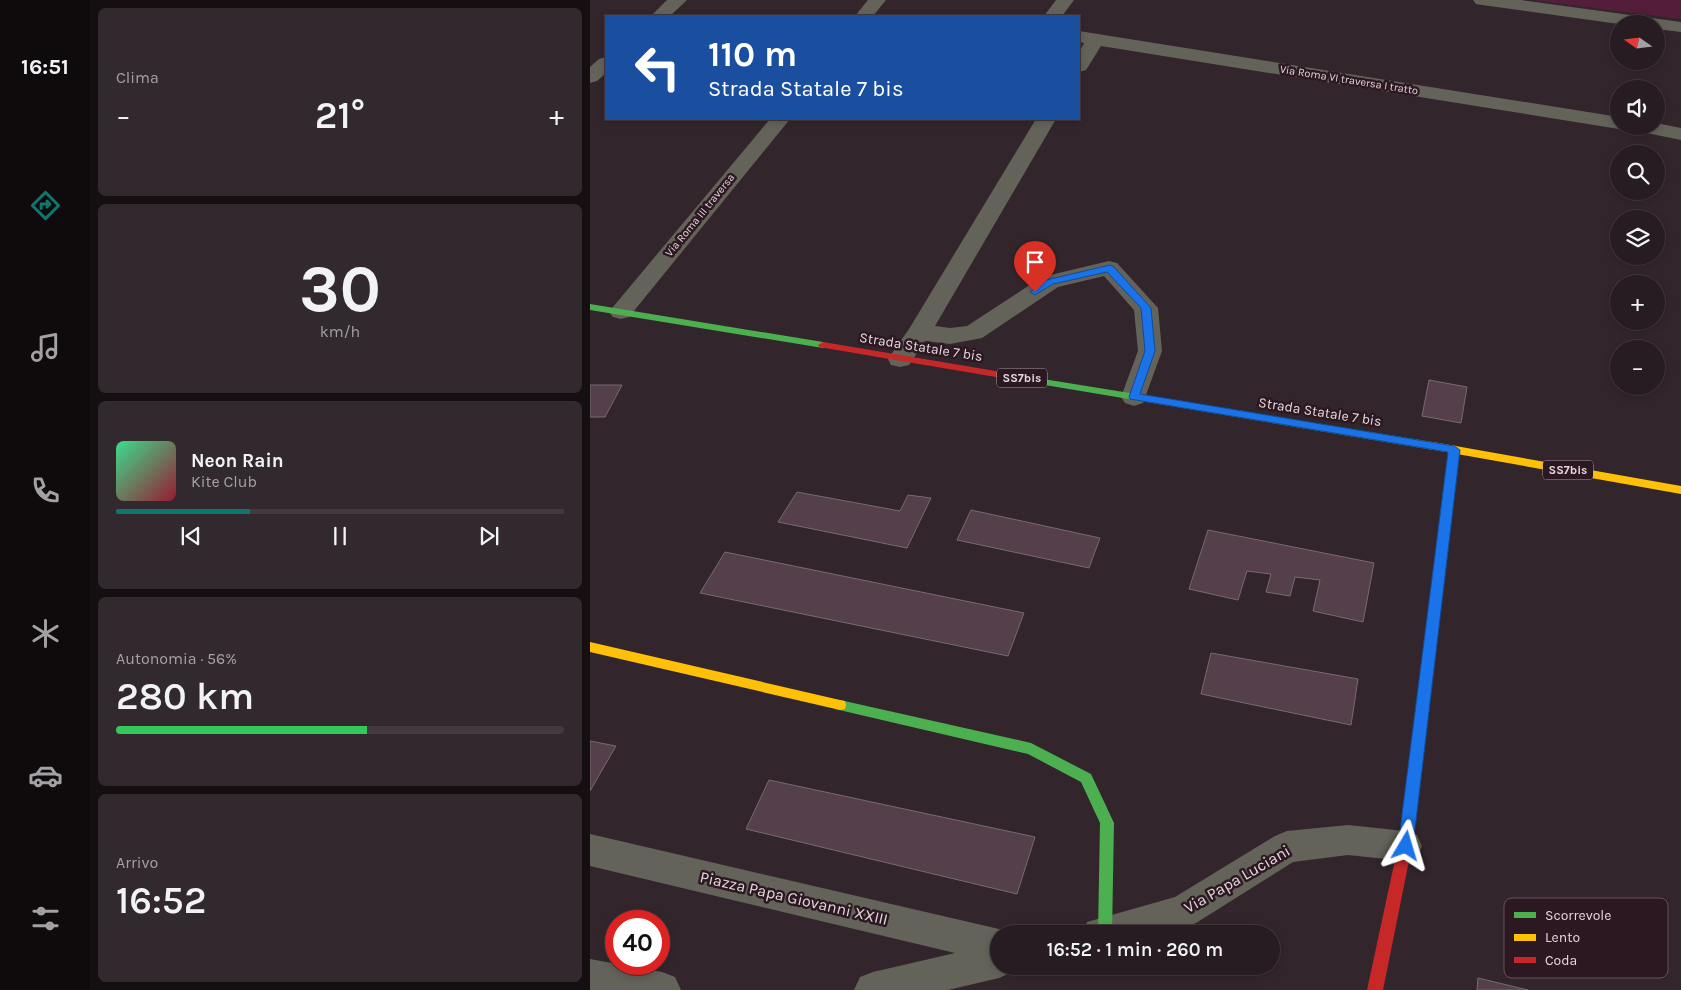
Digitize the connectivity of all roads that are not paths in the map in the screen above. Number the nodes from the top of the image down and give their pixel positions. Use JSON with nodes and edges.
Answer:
{"nodes":[{"id":1,"x":678,"y":0,"type":"edge"},
{"id":2,"x":877,"y":0,"type":"edge"},
{"id":3,"x":1064,"y":0,"type":"edge"},
{"id":4,"x":1482,"y":0,"type":"edge"},
{"id":5,"x":661,"y":15,"type":"edge"},
{"id":6,"x":865,"y":15,"type":"edge"},
{"id":7,"x":1054,"y":15,"type":"edge"},
{"id":8,"x":1610,"y":18,"type":"edge"},
{"id":9,"x":1665,"y":25,"type":"edge"},
{"id":10,"x":1681,"y":27,"type":"edge"},
{"id":11,"x":1087,"y":38,"type":"edge"},
{"id":12,"x":1080,"y":62,"type":"edge"},
{"id":13,"x":605,"y":64,"type":"edge"},
{"id":14,"x":590,"y":78,"type":"edge"},
{"id":15,"x":779,"y":120,"type":"edge"},
{"id":16,"x":1045,"y":120,"type":"edge"},
{"id":17,"x":1610,"y":122,"type":"edge"},
{"id":18,"x":1665,"y":131,"type":"edge"},
{"id":19,"x":1681,"y":134,"type":"edge"},
{"id":20,"x":590,"y":307,"type":"edge"},
{"id":21,"x":621,"y":312,"type":"junction"},
{"id":22,"x":919,"y":332,"type":"junction"},
{"id":23,"x":900,"y":358,"type":"junction"},
{"id":24,"x":1134,"y":397,"type":"junction"},
{"id":25,"x":1454,"y":450,"type":"junction"},
{"id":26,"x":1681,"y":490,"type":"edge"},
{"id":27,"x":590,"y":647,"type":"edge"},
{"id":28,"x":1406,"y":846,"type":"junction"},
{"id":29,"x":590,"y":850,"type":"edge"},
{"id":30,"x":1102,"y":925,"type":"edge"},
{"id":31,"x":1133,"y":925,"type":"edge"},
{"id":32,"x":990,"y":944,"type":"edge"},
{"id":33,"x":990,"y":962,"type":"edge"},
{"id":34,"x":590,"y":977,"type":"edge"},
{"id":35,"x":662,"y":990,"type":"edge"},
{"id":36,"x":874,"y":990,"type":"edge"},
{"id":37,"x":1374,"y":990,"type":"edge"}],
"edges":[{"from":1,"to":5,"type":"street"},
{"from":2,"to":6,"type":"street"},
{"from":3,"to":7,"type":"street"},
{"from":4,"to":8,"type":"street"},
{"from":9,"to":10,"type":"street"},
{"from":11,"to":12,"type":"street"},
{"from":11,"to":17,"type":"street","name":"Via Roma VI traversa I tratto"},
{"from":13,"to":14,"type":"street"},
{"from":15,"to":21,"type":"street","name":"Via Roma III traversa"},
{"from":16,"to":22,"type":"street"},
{"from":18,"to":19,"type":"street"},
{"from":20,"to":21,"type":"main road","name":"Strada Statale 7 bis","number":"SS7bis"},
{"from":21,"to":23,"type":"main road","name":"Strada Statale 7 bis","number":"SS7bis"},
{"from":22,"to":23,"type":"street"},
{"from":22,"to":24,"type":"street"},
{"from":23,"to":24,"type":"main road","name":"Strada Statale 7 bis","number":"SS7bis"},
{"from":24,"to":25,"type":"main road","name":"Strada Statale 7 bis","number":"SS7bis"},
{"from":25,"to":26,"type":"main road","number":"SS7bis"},
{"from":25,"to":28,"type":"main road"},
{"from":27,"to":30,"type":"main road"},
{"from":28,"to":31,"type":"street","name":"Via Papa Luciani"},
{"from":28,"to":37,"type":"main road"},
{"from":29,"to":32,"type":"street","name":"Piazza Papa Giovanni XXIII"},
{"from":33,"to":36,"type":"street"},
{"from":34,"to":35,"type":"street"}]}
